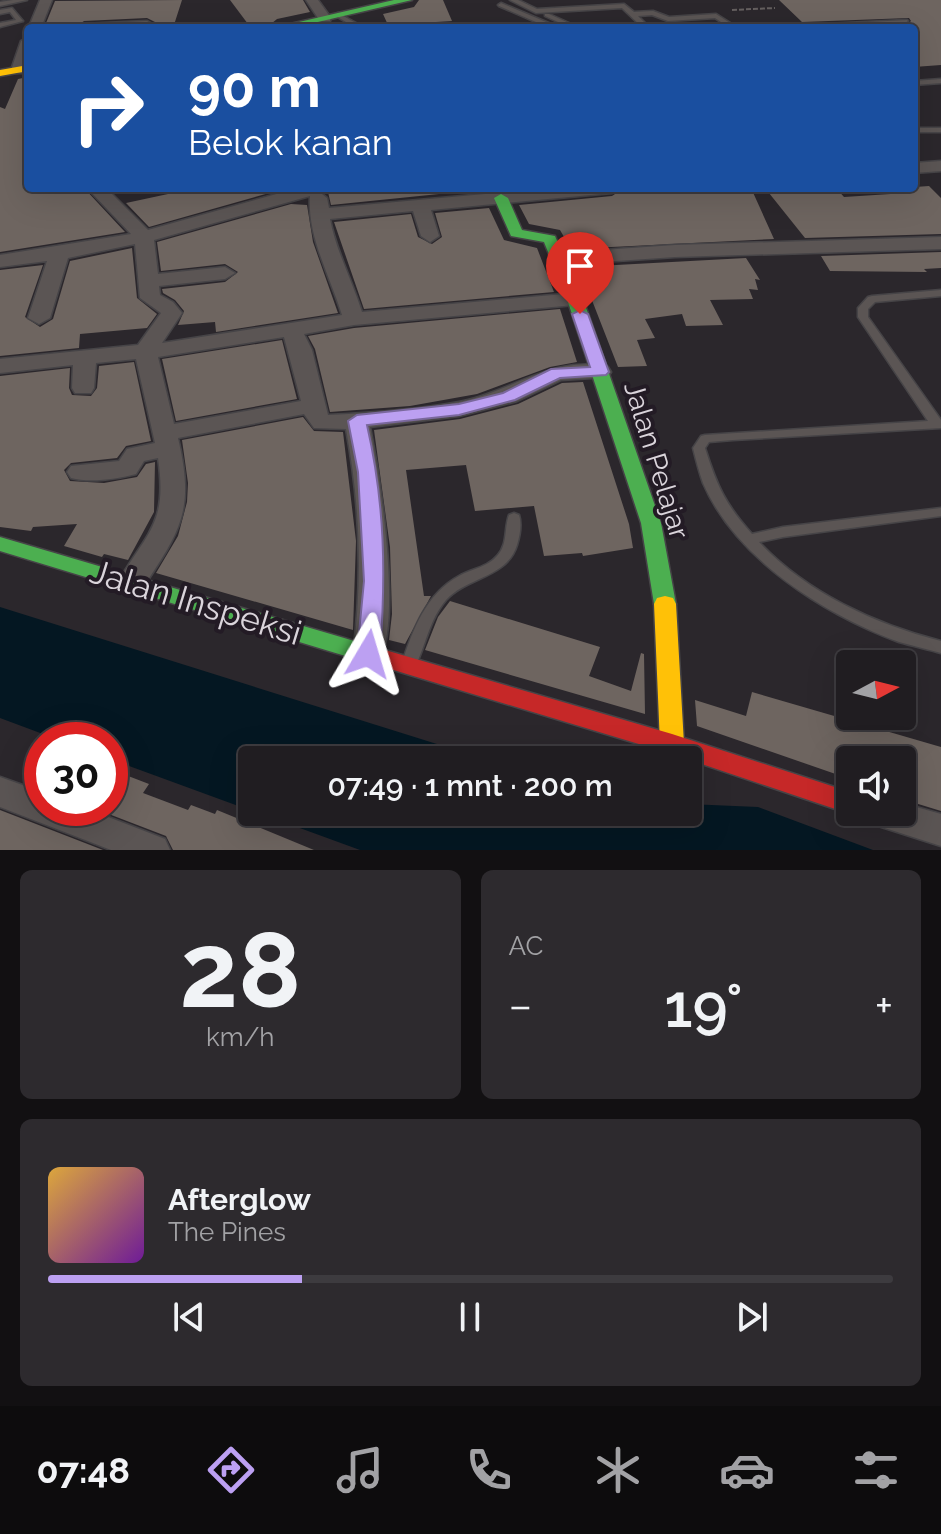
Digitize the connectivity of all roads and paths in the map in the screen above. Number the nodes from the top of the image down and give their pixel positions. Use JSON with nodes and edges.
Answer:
{"nodes":[{"id":1,"x":24,"y":0,"type":"edge"},
{"id":2,"x":46,"y":0,"type":"edge"},
{"id":3,"x":312,"y":0,"type":"edge"},
{"id":4,"x":513,"y":0,"type":"edge"},
{"id":5,"x":396,"y":1,"type":"edge"},
{"id":6,"x":0,"y":4,"type":"edge"},
{"id":7,"x":501,"y":5,"type":"dead end"},
{"id":8,"x":536,"y":11,"type":"junction"},
{"id":9,"x":0,"y":12,"type":"edge"},
{"id":10,"x":634,"y":14,"type":"junction"},
{"id":11,"x":331,"y":17,"type":"junction"},
{"id":12,"x":905,"y":21,"type":"dead end"},
{"id":13,"x":36,"y":24,"type":"edge"},
{"id":14,"x":297,"y":24,"type":"edge"},
{"id":15,"x":350,"y":24,"type":"edge"},
{"id":16,"x":546,"y":24,"type":"edge"},
{"id":17,"x":567,"y":24,"type":"edge"},
{"id":18,"x":643,"y":24,"type":"edge"},
{"id":19,"x":729,"y":24,"type":"edge"},
{"id":20,"x":862,"y":24,"type":"edge"},
{"id":21,"x":0,"y":25,"type":"edge"},
{"id":22,"x":24,"y":50,"type":"edge"},
{"id":23,"x":15,"y":70,"type":"edge"},
{"id":24,"x":941,"y":81,"type":"edge"},
{"id":25,"x":918,"y":83,"type":"edge"},
{"id":26,"x":918,"y":130,"type":"edge"},
{"id":27,"x":941,"y":130,"type":"edge"},
{"id":28,"x":941,"y":166,"type":"edge"},
{"id":29,"x":918,"y":168,"type":"edge"},
{"id":30,"x":100,"y":192,"type":"edge"},
{"id":31,"x":298,"y":192,"type":"edge"},
{"id":32,"x":316,"y":192,"type":"edge"},
{"id":33,"x":568,"y":192,"type":"edge"},
{"id":34,"x":501,"y":198,"type":"junction"},
{"id":35,"x":421,"y":206,"type":"junction"},
{"id":36,"x":320,"y":214,"type":"junction"},
{"id":37,"x":144,"y":236,"type":"junction"},
{"id":38,"x":430,"y":236,"type":"dead end"},
{"id":39,"x":941,"y":243,"type":"edge"},
{"id":40,"x":59,"y":254,"type":"junction"},
{"id":41,"x":558,"y":259,"type":"junction"},
{"id":42,"x":0,"y":261,"type":"edge"},
{"id":43,"x":225,"y":273,"type":"dead end"},
{"id":44,"x":148,"y":281,"type":"junction"},
{"id":45,"x":941,"y":293,"type":"edge"},
{"id":46,"x":575,"y":299,"type":"junction"},
{"id":47,"x":39,"y":318,"type":"dead end"},
{"id":48,"x":354,"y":319,"type":"junction"},
{"id":49,"x":291,"y":328,"type":"junction"},
{"id":50,"x":146,"y":350,"type":"junction"},
{"id":51,"x":85,"y":357,"type":"junction"},
{"id":52,"x":0,"y":366,"type":"edge"},
{"id":53,"x":600,"y":372,"type":"junction"},
{"id":54,"x":83,"y":388,"type":"dead end"},
{"id":55,"x":315,"y":405,"type":"junction"},
{"id":56,"x":357,"y":421,"type":"junction"},
{"id":57,"x":939,"y":425,"type":"edge"},
{"id":58,"x":167,"y":440,"type":"junction"},
{"id":59,"x":80,"y":472,"type":"dead end"},
{"id":60,"x":941,"y":512,"type":"edge"},
{"id":61,"x":514,"y":518,"type":"dead end"},
{"id":62,"x":748,"y":540,"type":"junction"},
{"id":63,"x":0,"y":544,"type":"edge"},
{"id":64,"x":132,"y":582,"type":"junction"},
{"id":65,"x":941,"y":647,"type":"edge"},
{"id":66,"x":368,"y":654,"type":"junction"},
{"id":67,"x":409,"y":666,"type":"junction"},
{"id":68,"x":672,"y":744,"type":"junction"},
{"id":69,"x":0,"y":792,"type":"edge"},
{"id":70,"x":836,"y":798,"type":"edge"},
{"id":71,"x":24,"y":800,"type":"edge"},
{"id":72,"x":916,"y":822,"type":"edge"},
{"id":73,"x":92,"y":826,"type":"edge"},
{"id":74,"x":941,"y":830,"type":"edge"},
{"id":75,"x":152,"y":850,"type":"edge"}],
"edges":[{"from":1,"to":6,"type":"lane"},
{"from":2,"to":13,"type":"street"},
{"from":3,"to":11,"type":"street"},
{"from":4,"to":8,"type":"lane"},
{"from":5,"to":11,"type":"street"},
{"from":7,"to":16,"type":"lane"},
{"from":8,"to":10,"type":"lane"},
{"from":8,"to":17,"type":"lane"},
{"from":9,"to":21,"type":"lane"},
{"from":10,"to":18,"type":"lane"},
{"from":10,"to":19,"type":"lane"},
{"from":11,"to":14,"type":"street"},
{"from":11,"to":15,"type":"lane"},
{"from":12,"to":20,"type":"lane"},
{"from":22,"to":23,"type":"street"},
{"from":24,"to":25,"type":"lane"},
{"from":26,"to":27,"type":"lane"},
{"from":28,"to":29,"type":"street"},
{"from":30,"to":37,"type":"street"},
{"from":31,"to":37,"type":"street"},
{"from":32,"to":36,"type":"street"},
{"from":33,"to":34,"type":"street"},
{"from":34,"to":35,"type":"street"},
{"from":34,"to":41,"type":"street","name":"Jalan Pelajar"},
{"from":35,"to":36,"type":"street"},
{"from":35,"to":38,"type":"street"},
{"from":36,"to":48,"type":"street"},
{"from":37,"to":40,"type":"street"},
{"from":37,"to":44,"type":"street"},
{"from":39,"to":41,"type":"street"},
{"from":40,"to":42,"type":"street"},
{"from":40,"to":47,"type":"street"},
{"from":41,"to":46,"type":"street","name":"Jalan Pelajar"},
{"from":43,"to":44,"type":"street"},
{"from":44,"to":50,"type":"street"},
{"from":45,"to":57,"type":"lane"},
{"from":46,"to":48,"type":"street"},
{"from":46,"to":53,"type":"street","name":"Jalan Pelajar"},
{"from":48,"to":49,"type":"street"},
{"from":49,"to":50,"type":"street"},
{"from":49,"to":55,"type":"street"},
{"from":50,"to":51,"type":"street"},
{"from":50,"to":58,"type":"street"},
{"from":51,"to":52,"type":"street"},
{"from":51,"to":54,"type":"street"},
{"from":53,"to":56,"type":"street"},
{"from":53,"to":68,"type":"street","name":"Jalan Pelajar"},
{"from":55,"to":56,"type":"street"},
{"from":55,"to":58,"type":"street"},
{"from":56,"to":66,"type":"street"},
{"from":57,"to":62,"type":"lane"},
{"from":58,"to":59,"type":"street"},
{"from":58,"to":64,"type":"street"},
{"from":60,"to":62,"type":"lane"},
{"from":61,"to":67,"type":"lane"},
{"from":62,"to":65,"type":"lane"},
{"from":63,"to":64,"type":"street","name":"Jalan Inspeksi"},
{"from":64,"to":66,"type":"street","name":"Jalan Inspeksi"},
{"from":66,"to":67,"type":"street","name":"Jalan Inspeksi"},
{"from":67,"to":68,"type":"street","name":"Jalan Inspeksi"},
{"from":68,"to":70,"type":"street","name":"Jalan Inspeksi"},
{"from":69,"to":71,"type":"street"},
{"from":72,"to":74,"type":"street"},
{"from":73,"to":75,"type":"street"}]}
